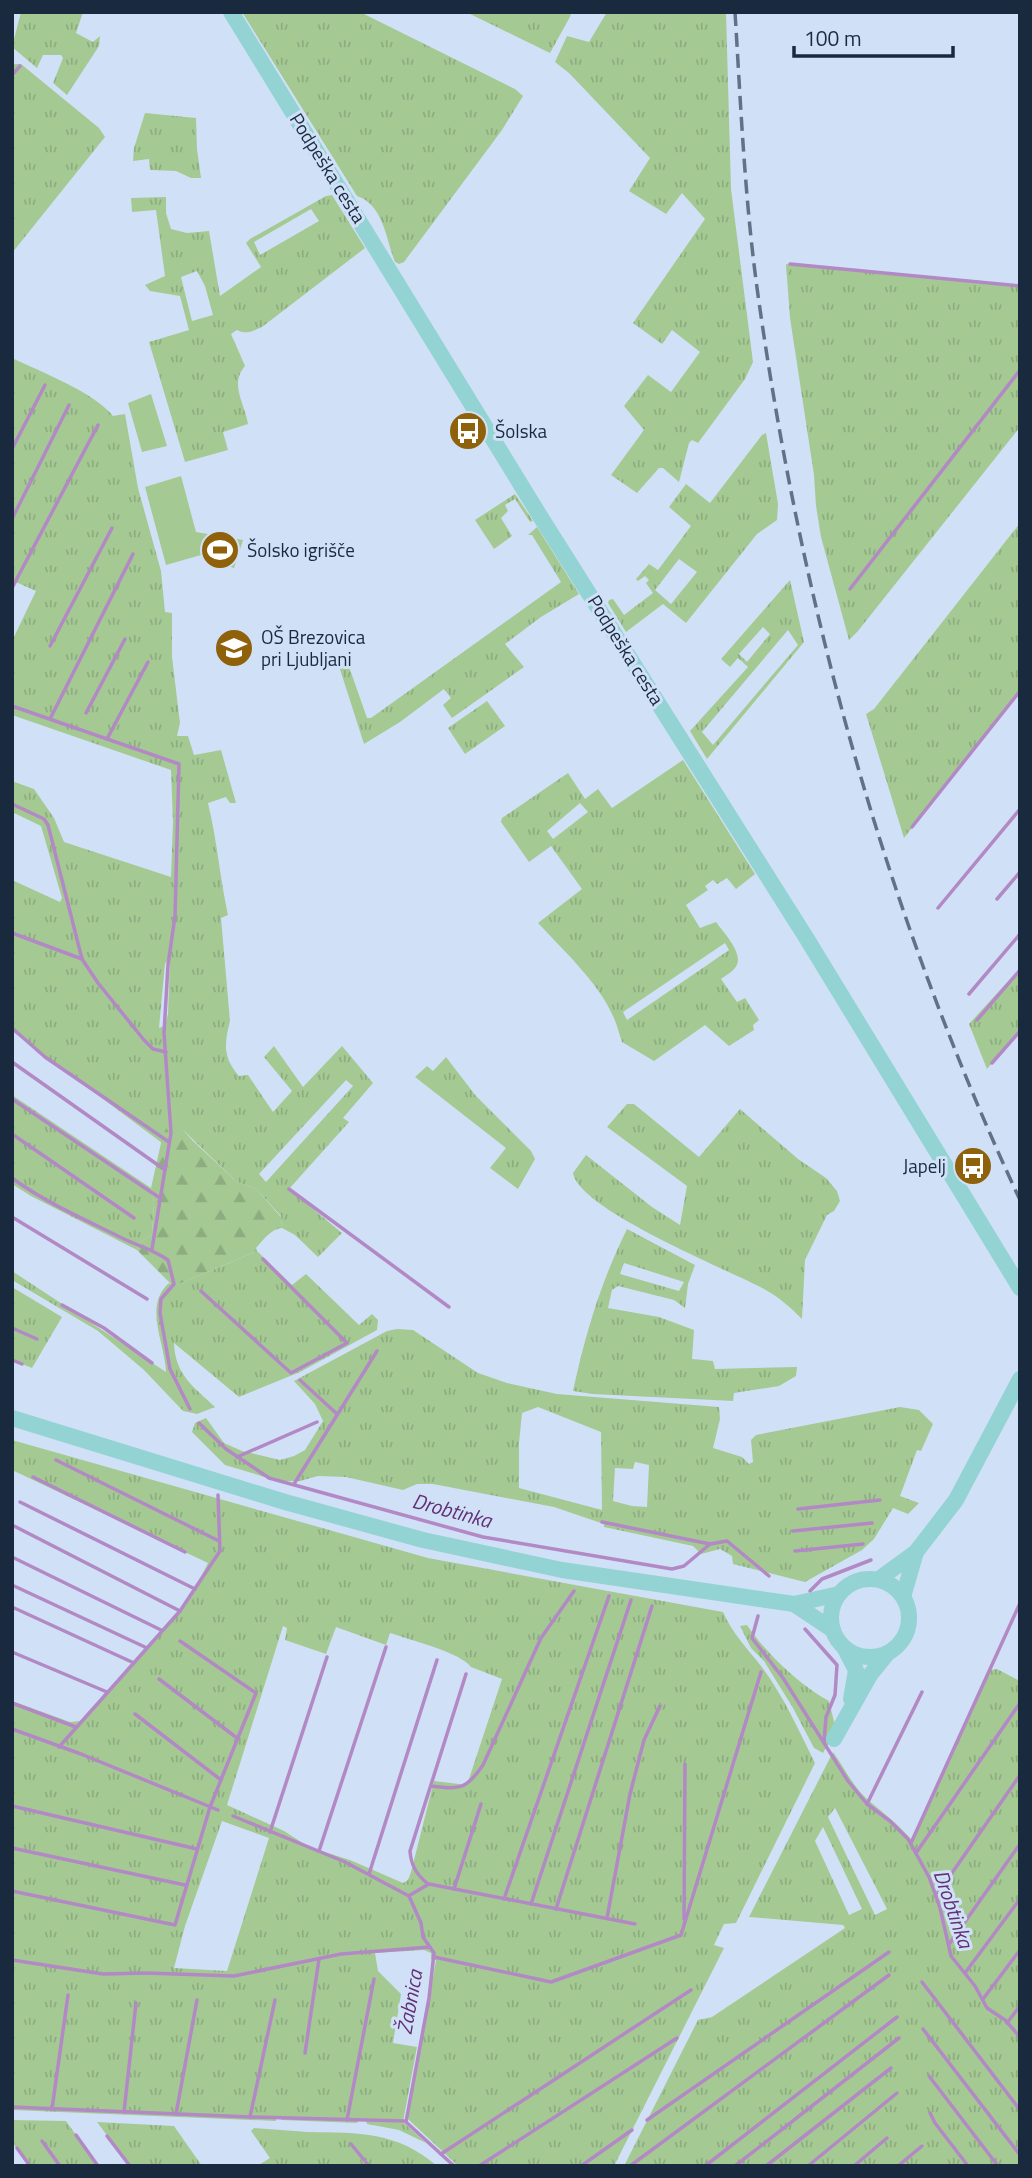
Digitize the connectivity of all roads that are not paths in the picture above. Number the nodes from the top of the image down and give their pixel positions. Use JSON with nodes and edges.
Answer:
{"nodes":[{"id":1,"x":231,"y":12,"type":"edge"},
{"id":2,"x":1020,"y":1288,"type":"edge"},
{"id":3,"x":1020,"y":1379,"type":"edge"},
{"id":4,"x":12,"y":1418,"type":"edge"},
{"id":5,"x":916,"y":1552,"type":"junction"},
{"id":6,"x":878,"y":1579,"type":"junction"},
{"id":7,"x":839,"y":1594,"type":"junction"},
{"id":8,"x":903,"y":1597,"type":"junction"},
{"id":9,"x":793,"y":1604,"type":"junction"},
{"id":10,"x":833,"y":1630,"type":"junction"},
{"id":11,"x":845,"y":1649,"type":"junction"},
{"id":12,"x":887,"y":1654,"type":"junction"},
{"id":13,"x":849,"y":1710,"type":"junction"},
{"id":14,"x":834,"y":1740,"type":"dead end"}],
"edges":[{"from":1,"to":2,"type":"main road","name":"Podpeška cesta"},
{"from":3,"to":5,"type":"main road"},
{"from":4,"to":9,"type":"main road"},
{"from":5,"to":6,"type":"main road"},
{"from":5,"to":8,"type":"main road"},
{"from":6,"to":7,"type":"main road"},
{"from":6,"to":8,"type":"main road"},
{"from":7,"to":9,"type":"main road"},
{"from":7,"to":10,"type":"main road"},
{"from":8,"to":12,"type":"main road"},
{"from":9,"to":10,"type":"main road"},
{"from":10,"to":11,"type":"main road"},
{"from":11,"to":12,"type":"main road"},
{"from":11,"to":13,"type":"main road"},
{"from":12,"to":13,"type":"main road"},
{"from":13,"to":14,"type":"main road"}]}
